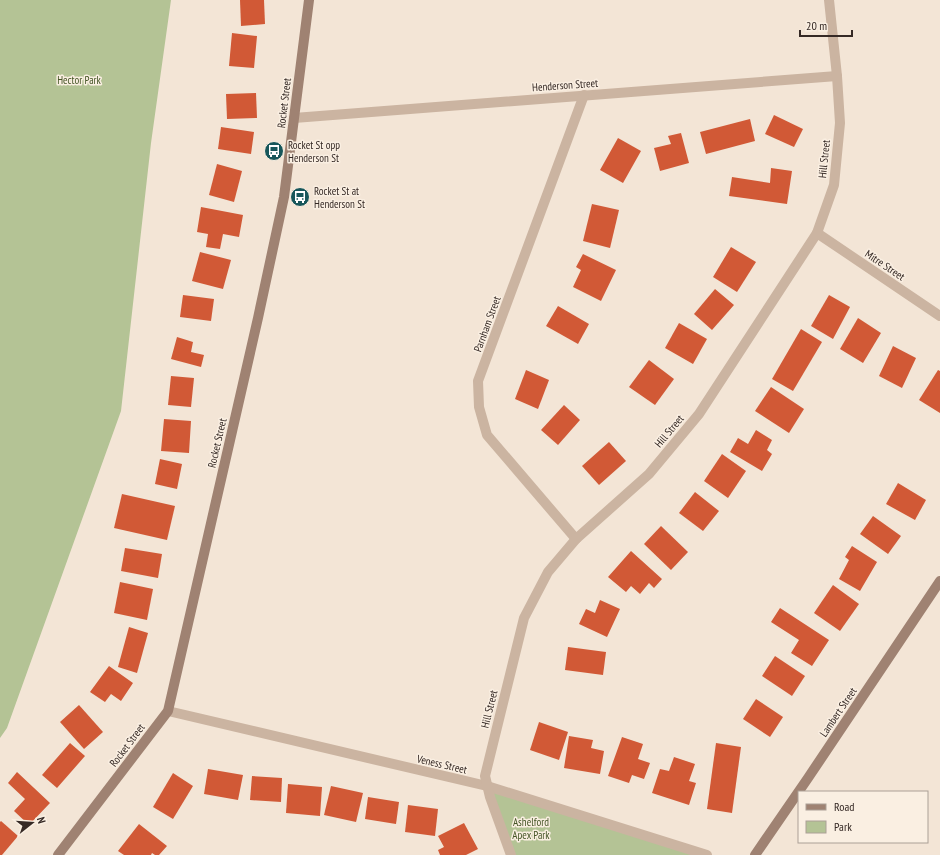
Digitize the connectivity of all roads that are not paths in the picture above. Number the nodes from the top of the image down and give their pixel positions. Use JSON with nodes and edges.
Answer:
{"nodes":[{"id":1,"x":310,"y":0,"type":"edge"},
{"id":2,"x":829,"y":0,"type":"edge"},
{"id":3,"x":837,"y":76,"type":"junction"},
{"id":4,"x":584,"y":95,"type":"junction"},
{"id":5,"x":294,"y":118,"type":"junction"},
{"id":6,"x":817,"y":233,"type":"junction"},
{"id":7,"x":940,"y":316,"type":"edge"},
{"id":8,"x":576,"y":539,"type":"junction"},
{"id":9,"x":940,"y":581,"type":"edge"},
{"id":10,"x":168,"y":711,"type":"junction"},
{"id":11,"x":487,"y":786,"type":"junction"},
{"id":12,"x":799,"y":791,"type":"edge"},
{"id":13,"x":798,"y":793,"type":"edge"},
{"id":14,"x":58,"y":855,"type":"edge"},
{"id":15,"x":511,"y":855,"type":"edge"},
{"id":16,"x":707,"y":855,"type":"edge"},
{"id":17,"x":755,"y":855,"type":"edge"}],
"edges":[{"from":1,"to":5,"type":"street","name":"Rocket Street"},
{"from":2,"to":3,"type":"street","name":"Hill Street"},
{"from":3,"to":4,"type":"street","name":"Henderson Street"},
{"from":3,"to":6,"type":"street","name":"Hill Street"},
{"from":4,"to":5,"type":"street","name":"Henderson Street"},
{"from":4,"to":8,"type":"street","name":"Parnham Street"},
{"from":5,"to":10,"type":"street","name":"Rocket Street"},
{"from":6,"to":7,"type":"street","name":"Mitre Street"},
{"from":6,"to":8,"type":"street","name":"Hill Street"},
{"from":8,"to":11,"type":"street","name":"Hill Street"},
{"from":9,"to":12,"type":"street","name":"Lambert Street"},
{"from":10,"to":11,"type":"street","name":"Veness Street"},
{"from":10,"to":14,"type":"street","name":"Rocket Street"},
{"from":11,"to":15,"type":"street","name":"Hill Street"},
{"from":11,"to":16,"type":"street","name":"Veness Street"},
{"from":13,"to":17,"type":"street","name":"Lambert Street"}]}
